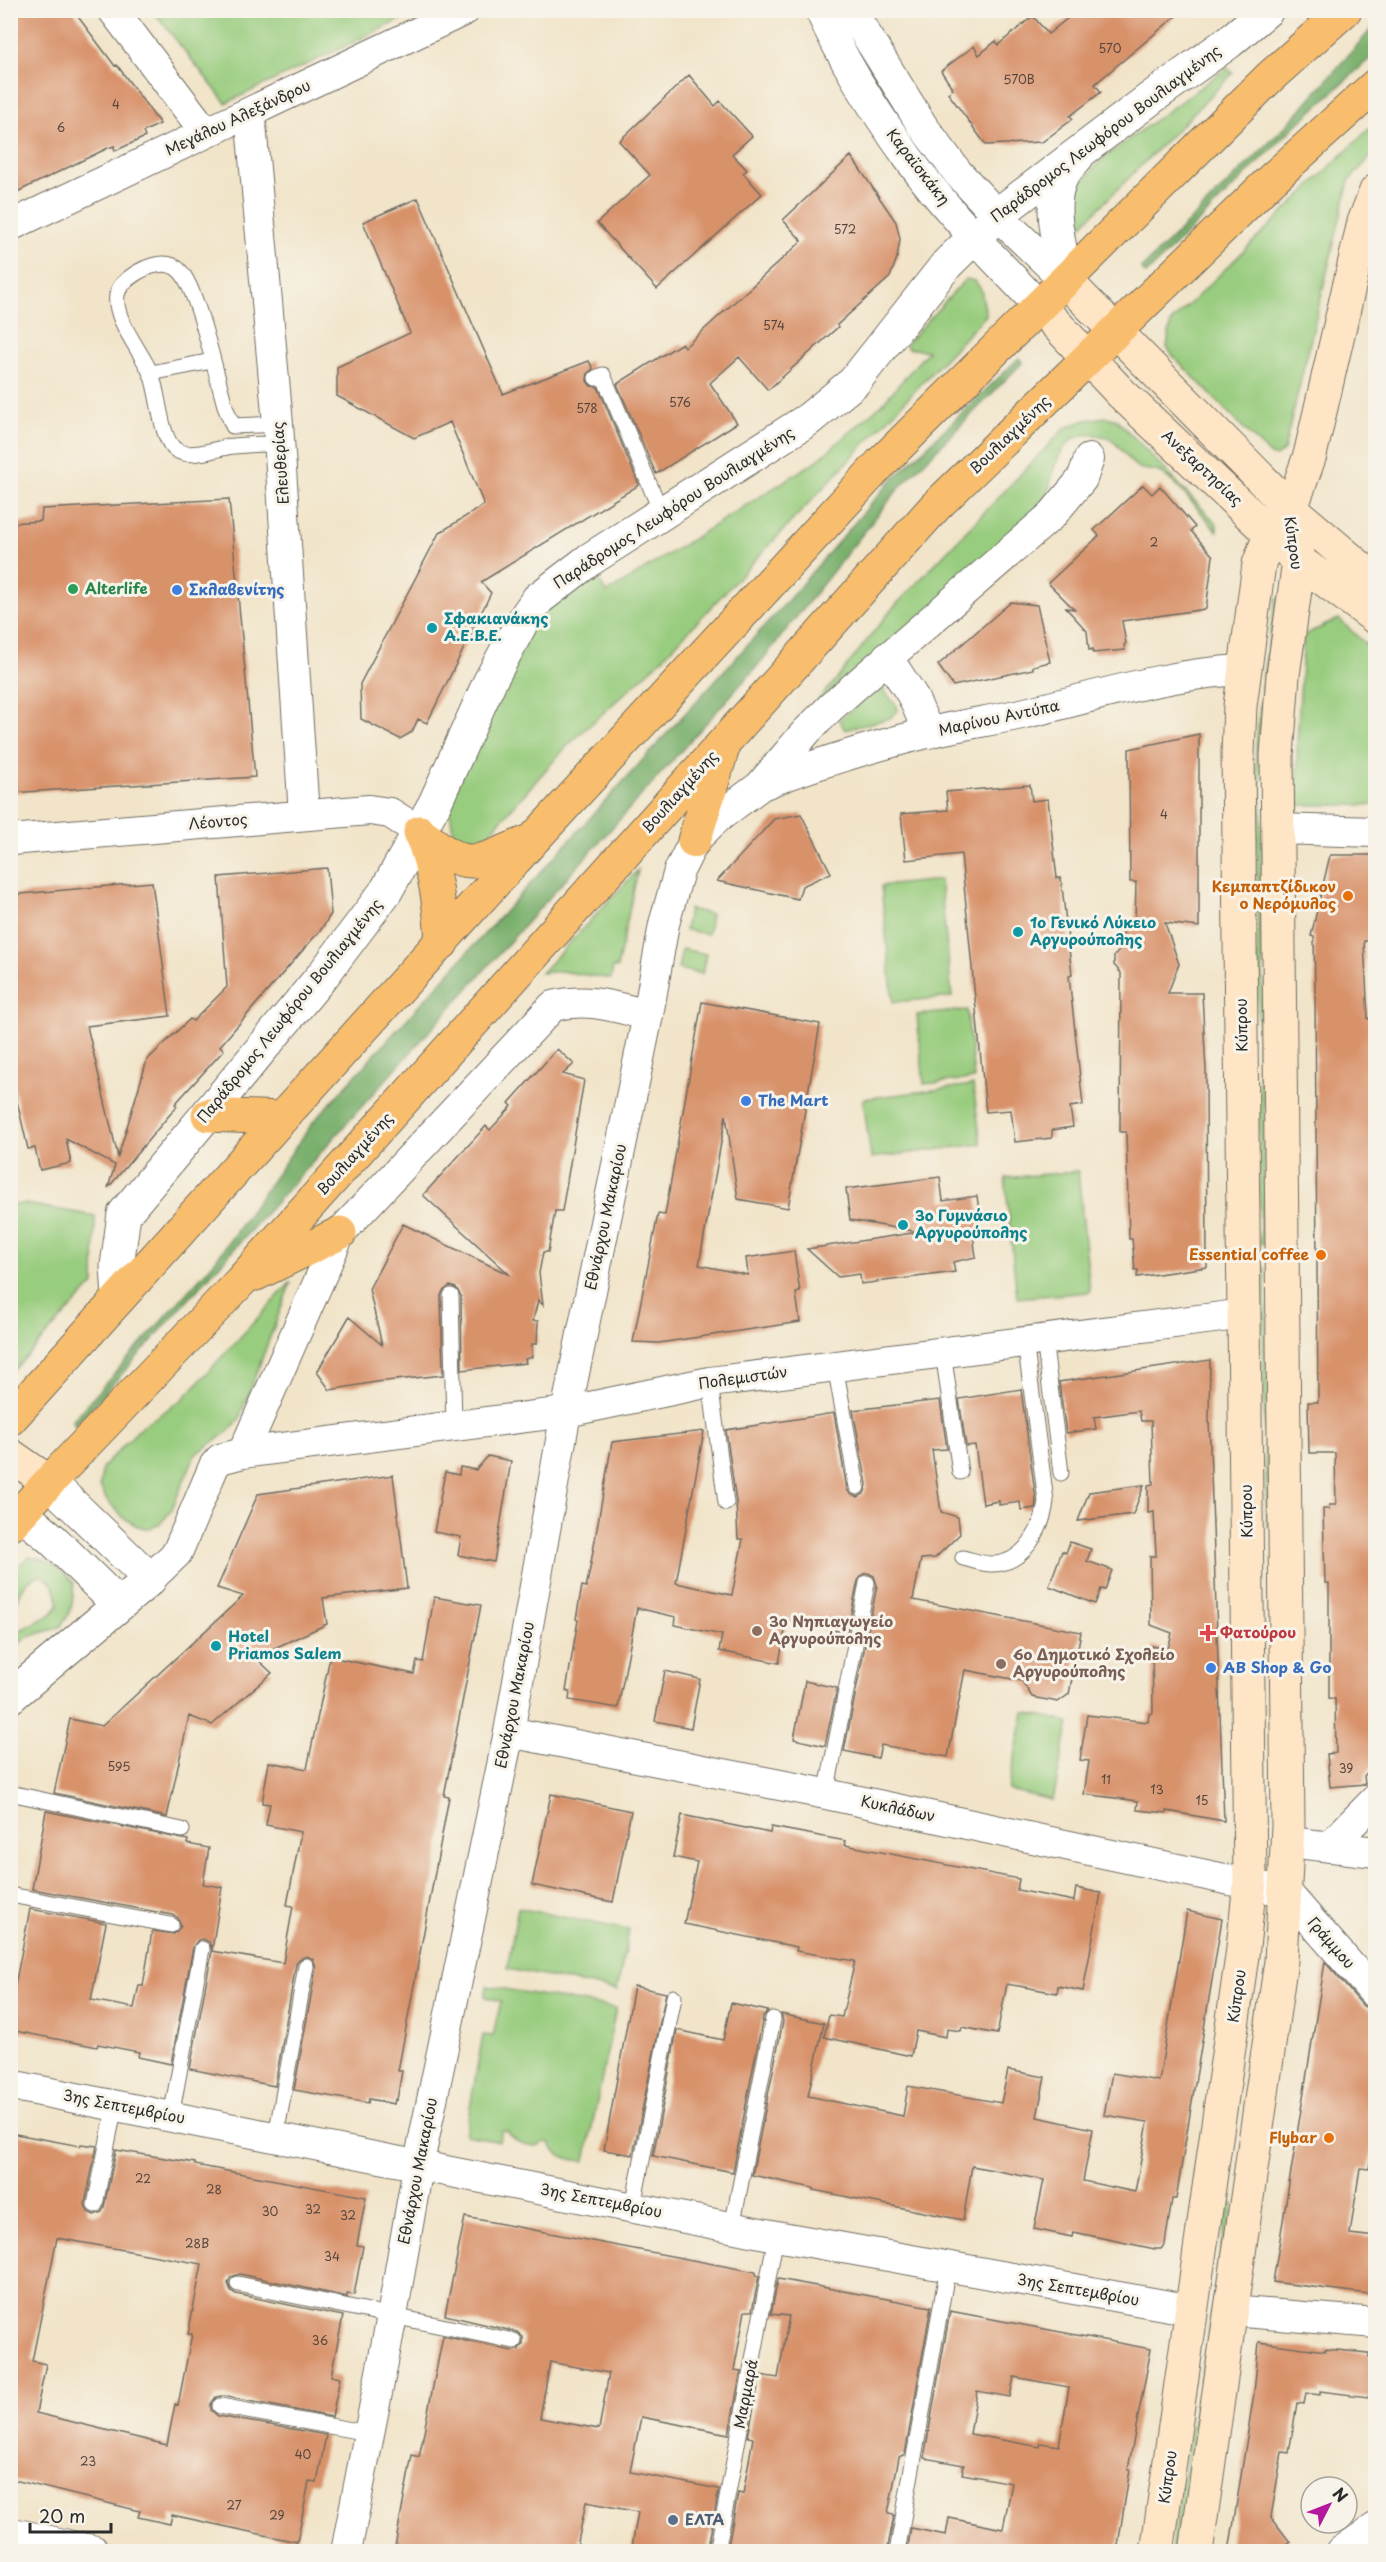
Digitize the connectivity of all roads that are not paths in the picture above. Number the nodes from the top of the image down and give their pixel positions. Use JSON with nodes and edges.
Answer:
{"nodes":[{"id":1,"x":112,"y":10,"type":"edge"},
{"id":2,"x":465,"y":10,"type":"edge"},
{"id":3,"x":820,"y":10,"type":"edge"},
{"id":4,"x":851,"y":10,"type":"edge"},
{"id":5,"x":1267,"y":10,"type":"edge"},
{"id":6,"x":1345,"y":10,"type":"edge"},
{"id":7,"x":1376,"y":85,"type":"edge"},
{"id":8,"x":250,"y":113,"type":"junction"},
{"id":9,"x":206,"y":133,"type":"junction"},
{"id":10,"x":1084,"y":148,"type":"junction"},
{"id":11,"x":1376,"y":191,"type":"edge"},
{"id":12,"x":10,"y":226,"type":"edge"},
{"id":13,"x":986,"y":226,"type":"junction"},
{"id":14,"x":1066,"y":281,"type":"junction"},
{"id":15,"x":1039,"y":306,"type":"junction"},
{"id":16,"x":1117,"y":330,"type":"junction"},
{"id":17,"x":1088,"y":360,"type":"junction"},
{"id":18,"x":212,"y":361,"type":"junction"},
{"id":19,"x":151,"y":374,"type":"junction"},
{"id":20,"x":596,"y":378,"type":"dead end"},
{"id":21,"x":233,"y":426,"type":"junction"},
{"id":22,"x":279,"y":434,"type":"junction"},
{"id":23,"x":233,"y":446,"type":"junction"},
{"id":24,"x":1089,"y":459,"type":"dead end"},
{"id":25,"x":662,"y":514,"type":"junction"},
{"id":26,"x":1281,"y":521,"type":"junction"},
{"id":27,"x":1299,"y":561,"type":"junction"},
{"id":28,"x":1376,"y":581,"type":"edge"},
{"id":29,"x":1373,"y":614,"type":"edge"},
{"id":30,"x":887,"y":657,"type":"junction"},
{"id":31,"x":1244,"y":670,"type":"junction"},
{"id":32,"x":929,"y":733,"type":"junction"},
{"id":33,"x":724,"y":742,"type":"junction"},
{"id":34,"x":760,"y":786,"type":"junction"},
{"id":35,"x":304,"y":815,"type":"junction"},
{"id":36,"x":1278,"y":829,"type":"junction"},
{"id":37,"x":420,"y":832,"type":"junction"},
{"id":38,"x":1376,"y":832,"type":"edge"},
{"id":39,"x":10,"y":840,"type":"edge"},
{"id":40,"x":532,"y":841,"type":"junction"},
{"id":41,"x":694,"y":841,"type":"junction"},
{"id":42,"x":442,"y":943,"type":"junction"},
{"id":43,"x":648,"y":1015,"type":"junction"},
{"id":44,"x":208,"y":1114,"type":"junction"},
{"id":45,"x":282,"y":1118,"type":"junction"},
{"id":46,"x":340,"y":1233,"type":"junction"},
{"id":47,"x":241,"y":1281,"type":"junction"},
{"id":48,"x":451,"y":1296,"type":"dead end"},
{"id":49,"x":119,"y":1298,"type":"junction"},
{"id":50,"x":1245,"y":1314,"type":"junction"},
{"id":51,"x":1035,"y":1340,"type":"junction"},
{"id":52,"x":943,"y":1352,"type":"junction"},
{"id":53,"x":835,"y":1366,"type":"junction"},
{"id":54,"x":710,"y":1382,"type":"junction"},
{"id":55,"x":566,"y":1412,"type":"junction"},
{"id":56,"x":10,"y":1419,"type":"edge"},
{"id":57,"x":454,"y":1425,"type":"junction"},
{"id":58,"x":243,"y":1453,"type":"junction"},
{"id":59,"x":10,"y":1455,"type":"edge"},
{"id":60,"x":960,"y":1472,"type":"dead end"},
{"id":61,"x":1061,"y":1473,"type":"dead end"},
{"id":62,"x":49,"y":1482,"type":"junction"},
{"id":63,"x":856,"y":1487,"type":"dead end"},
{"id":64,"x":726,"y":1503,"type":"dead end"},
{"id":65,"x":14,"y":1514,"type":"edge"},
{"id":66,"x":963,"y":1558,"type":"dead end"},
{"id":67,"x":150,"y":1578,"type":"junction"},
{"id":68,"x":867,"y":1583,"type":"dead end"},
{"id":69,"x":118,"y":1604,"type":"junction"},
{"id":70,"x":10,"y":1697,"type":"edge"},
{"id":71,"x":509,"y":1732,"type":"junction"},
{"id":72,"x":10,"y":1793,"type":"edge"},
{"id":73,"x":826,"y":1794,"type":"junction"},
{"id":74,"x":1376,"y":1799,"type":"edge"},
{"id":75,"x":182,"y":1830,"type":"dead end"},
{"id":76,"x":1288,"y":1842,"type":"junction"},
{"id":77,"x":1329,"y":1847,"type":"junction"},
{"id":78,"x":1376,"y":1852,"type":"edge"},
{"id":79,"x":1250,"y":1882,"type":"junction"},
{"id":80,"x":1286,"y":1892,"type":"junction"},
{"id":81,"x":10,"y":1895,"type":"edge"},
{"id":82,"x":171,"y":1925,"type":"dead end"},
{"id":83,"x":202,"y":1949,"type":"dead end"},
{"id":84,"x":306,"y":1966,"type":"dead end"},
{"id":85,"x":1376,"y":1995,"type":"edge"},
{"id":86,"x":674,"y":1997,"type":"dead end"},
{"id":87,"x":773,"y":2019,"type":"dead end"},
{"id":88,"x":10,"y":2085,"type":"edge"},
{"id":89,"x":115,"y":2105,"type":"junction"},
{"id":90,"x":171,"y":2116,"type":"junction"},
{"id":91,"x":276,"y":2136,"type":"junction"},
{"id":92,"x":418,"y":2167,"type":"junction"},
{"id":93,"x":95,"y":2205,"type":"dead end"},
{"id":94,"x":633,"y":2206,"type":"junction"},
{"id":95,"x":732,"y":2227,"type":"junction"},
{"id":96,"x":776,"y":2236,"type":"junction"},
{"id":97,"x":948,"y":2267,"type":"junction"},
{"id":98,"x":238,"y":2284,"type":"dead end"},
{"id":99,"x":1192,"y":2310,"type":"junction"},
{"id":100,"x":1231,"y":2311,"type":"junction"},
{"id":101,"x":392,"y":2316,"type":"junction"},
{"id":102,"x":1376,"y":2324,"type":"edge"},
{"id":103,"x":514,"y":2341,"type":"dead end"},
{"id":104,"x":220,"y":2406,"type":"dead end"},
{"id":105,"x":368,"y":2433,"type":"junction"},
{"id":106,"x":1376,"y":2529,"type":"edge"},
{"id":107,"x":25,"y":2541,"type":"edge"},
{"id":108,"x":93,"y":2552,"type":"edge"},
{"id":109,"x":346,"y":2552,"type":"edge"},
{"id":110,"x":717,"y":2552,"type":"edge"},
{"id":111,"x":897,"y":2552,"type":"edge"},
{"id":112,"x":1157,"y":2552,"type":"edge"},
{"id":113,"x":1196,"y":2552,"type":"edge"},
{"id":114,"x":1343,"y":2552,"type":"edge"}],
"edges":[{"from":1,"to":9,"type":"street"},
{"from":2,"to":8,"type":"street","name":"Μεγάλου Αλεξάνδρου"},
{"from":3,"to":13,"type":"street","name":"Καραϊσκάκη"},
{"from":4,"to":13,"type":"street","name":"Καραϊσκάκη"},
{"from":5,"to":10,"type":"street","name":"Παράδρομος Λεωφόρου Βουλιαγμένης"},
{"from":6,"to":14,"type":"main road"},
{"from":7,"to":16,"type":"main road","name":"Βουλιαγμένης"},
{"from":8,"to":9,"type":"street","name":"Μεγάλου Αλεξάνδρου"},
{"from":8,"to":22,"type":"street","name":"Ελευθερίας"},
{"from":9,"to":12,"type":"street","name":"Μεγάλου Αλεξάνδρου"},
{"from":10,"to":13,"type":"street","name":"Παράδρομος Λεωφόρου Βουλιαγμένης"},
{"from":10,"to":14,"type":"street"},
{"from":11,"to":26,"type":"main road"},
{"from":13,"to":14,"type":"street","name":"Καραϊσκάκη"},
{"from":13,"to":15,"type":"street","name":"Καραϊσκάκη"},
{"from":13,"to":25,"type":"street","name":"Παράδρομος Λεωφόρου Βουλιαγμένης"},
{"from":14,"to":15,"type":"main road"},
{"from":14,"to":16,"type":"main road","name":"Ανεξαρτησίας"},
{"from":15,"to":17,"type":"main road","name":"Ανεξαρτησίας"},
{"from":15,"to":40,"type":"main road"},
{"from":16,"to":17,"type":"main road","name":"Βουλιαγμένης"},
{"from":16,"to":26,"type":"main road","name":"Ανεξαρτησίας"},
{"from":17,"to":26,"type":"main road","name":"Ανεξαρτησίας"},
{"from":17,"to":33,"type":"main road","name":"Βουλιαγμένης"},
{"from":18,"to":19,"type":"lane"},
{"from":18,"to":19,"type":"lane"},
{"from":18,"to":21,"type":"lane"},
{"from":19,"to":23,"type":"lane"},
{"from":20,"to":25,"type":"lane"},
{"from":21,"to":22,"type":"lane"},
{"from":21,"to":23,"type":"lane"},
{"from":22,"to":23,"type":"lane"},
{"from":22,"to":35,"type":"street","name":"Ελευθερίας"},
{"from":24,"to":30,"type":"street"},
{"from":25,"to":37,"type":"street","name":"Παράδρομος Λεωφόρου Βουλιαγμένης"},
{"from":26,"to":27,"type":"main road","name":"Ανεξαρτησίας"},
{"from":26,"to":28,"type":"main road","name":"Ανεξαρτησίας"},
{"from":26,"to":31,"type":"main road","name":"Κύπρου"},
{"from":27,"to":29,"type":"main road","name":"Ανεξαρτησίας"},
{"from":27,"to":36,"type":"main road","name":"Κύπρου"},
{"from":30,"to":32,"type":"street"},
{"from":30,"to":34,"type":"street"},
{"from":31,"to":32,"type":"street","name":"Μαρίνου Αντύπα"},
{"from":31,"to":50,"type":"main road","name":"Κύπρου"},
{"from":32,"to":34,"type":"street","name":"Μαρίνου Αντύπα"},
{"from":33,"to":41,"type":"main road"},
{"from":33,"to":47,"type":"main road","name":"Βουλιαγμένης"},
{"from":34,"to":41,"type":"street"},
{"from":35,"to":37,"type":"street","name":"Λέοντος"},
{"from":35,"to":39,"type":"street","name":"Λέοντος"},
{"from":36,"to":38,"type":"street"},
{"from":36,"to":76,"type":"main road","name":"Κύπρου"},
{"from":37,"to":40,"type":"main road"},
{"from":37,"to":42,"type":"main road"},
{"from":37,"to":44,"type":"street","name":"Παράδρομος Λεωφόρου Βουλιαγμένης"},
{"from":40,"to":42,"type":"main road"},
{"from":41,"to":43,"type":"street","name":"Εθνάρχου Μακαρίου"},
{"from":42,"to":45,"type":"main road"},
{"from":43,"to":46,"type":"street"},
{"from":43,"to":55,"type":"street","name":"Εθνάρχου Μακαρίου"},
{"from":44,"to":45,"type":"main road"},
{"from":44,"to":49,"type":"street","name":"Παράδρομος Λεωφόρου Βουλιαγμένης"},
{"from":45,"to":49,"type":"main road"},
{"from":46,"to":47,"type":"main road"},
{"from":46,"to":58,"type":"street"},
{"from":47,"to":62,"type":"main road","name":"Βουλιαγμένης"},
{"from":48,"to":57,"type":"lane"},
{"from":49,"to":56,"type":"main road"},
{"from":50,"to":51,"type":"street","name":"Πολεμιστών"},
{"from":50,"to":79,"type":"main road","name":"Κύπρου"},
{"from":51,"to":52,"type":"street","name":"Πολεμιστών"},
{"from":51,"to":61,"type":"lane"},
{"from":51,"to":66,"type":"lane"},
{"from":52,"to":53,"type":"street","name":"Πολεμιστών"},
{"from":52,"to":60,"type":"lane"},
{"from":53,"to":54,"type":"street","name":"Πολεμιστών"},
{"from":53,"to":63,"type":"lane"},
{"from":54,"to":55,"type":"street","name":"Πολεμιστών"},
{"from":54,"to":64,"type":"lane"},
{"from":55,"to":57,"type":"street","name":"Πολεμιστών"},
{"from":55,"to":71,"type":"street","name":"Εθνάρχου Μακαρίου"},
{"from":57,"to":58,"type":"street","name":"Πολεμιστών"},
{"from":58,"to":67,"type":"street"},
{"from":59,"to":62,"type":"main road"},
{"from":62,"to":65,"type":"main road","name":"Βουλιαγμένης"},
{"from":62,"to":67,"type":"street"},
{"from":65,"to":69,"type":"street"},
{"from":67,"to":69,"type":"street"},
{"from":68,"to":73,"type":"lane"},
{"from":69,"to":70,"type":"street"},
{"from":71,"to":73,"type":"street","name":"Κυκλάδων"},
{"from":71,"to":92,"type":"street","name":"Εθνάρχου Μακαρίου"},
{"from":72,"to":75,"type":"lane"},
{"from":73,"to":79,"type":"street","name":"Κυκλάδων"},
{"from":74,"to":77,"type":"street"},
{"from":76,"to":77,"type":"street"},
{"from":76,"to":80,"type":"main road","name":"Κύπρου"},
{"from":77,"to":78,"type":"street"},
{"from":79,"to":80,"type":"street","name":"Κυκλάδων"},
{"from":79,"to":99,"type":"main road","name":"Κύπρου"},
{"from":80,"to":85,"type":"street","name":"Γράμμου"},
{"from":80,"to":100,"type":"main road","name":"Κύπρου"},
{"from":81,"to":82,"type":"lane"},
{"from":83,"to":90,"type":"lane"},
{"from":84,"to":91,"type":"lane"},
{"from":86,"to":94,"type":"lane"},
{"from":87,"to":95,"type":"lane"},
{"from":88,"to":89,"type":"street","name":"3ης Σεπτεμβρίου"},
{"from":89,"to":90,"type":"street","name":"3ης Σεπτεμβρίου"},
{"from":89,"to":93,"type":"lane"},
{"from":90,"to":91,"type":"street","name":"3ης Σεπτεμβρίου"},
{"from":91,"to":92,"type":"street","name":"3ης Σεπτεμβρίου"},
{"from":92,"to":94,"type":"street","name":"3ης Σεπτεμβρίου"},
{"from":92,"to":101,"type":"street","name":"Εθνάρχου Μακαρίου"},
{"from":94,"to":95,"type":"street","name":"3ης Σεπτεμβρίου"},
{"from":95,"to":96,"type":"street","name":"3ης Σεπτεμβρίου"},
{"from":96,"to":97,"type":"street","name":"3ης Σεπτεμβρίου"},
{"from":96,"to":110,"type":"lane","name":"Μαρμαρά"},
{"from":97,"to":99,"type":"street","name":"3ης Σεπτεμβρίου"},
{"from":97,"to":111,"type":"lane"},
{"from":98,"to":101,"type":"lane"},
{"from":99,"to":112,"type":"main road","name":"Κύπρου"},
{"from":100,"to":102,"type":"street"},
{"from":100,"to":113,"type":"main road","name":"Κύπρου"},
{"from":101,"to":103,"type":"lane"},
{"from":101,"to":105,"type":"street","name":"Εθνάρχου Μακαρίου"},
{"from":104,"to":105,"type":"lane"},
{"from":105,"to":109,"type":"street","name":"Εθνάρχου Μακαρίου"},
{"from":106,"to":114,"type":"street"},
{"from":107,"to":108,"type":"street"}]}
